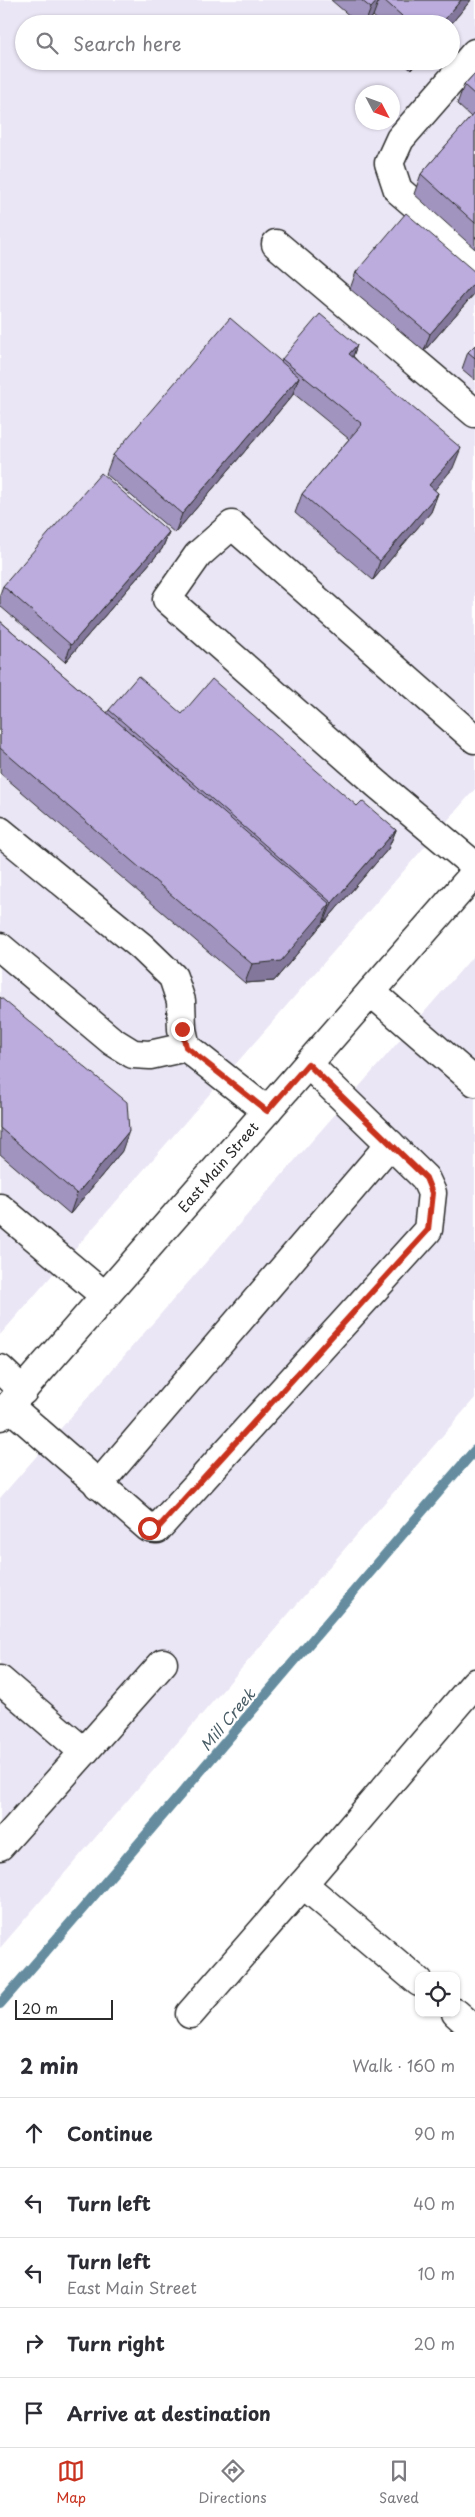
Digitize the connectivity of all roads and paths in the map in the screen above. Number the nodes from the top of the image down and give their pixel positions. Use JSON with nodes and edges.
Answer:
{"nodes":[{"id":1,"x":475,"y":53,"type":"edge"},
{"id":2,"x":276,"y":244,"type":"dead end"},
{"id":3,"x":475,"y":256,"type":"edge"},
{"id":4,"x":475,"y":413,"type":"edge"},
{"id":5,"x":475,"y":739,"type":"edge"},
{"id":6,"x":0,"y":831,"type":"edge"},
{"id":7,"x":475,"y":866,"type":"edge"},
{"id":8,"x":475,"y":873,"type":"edge"},
{"id":9,"x":0,"y":947,"type":"edge"},
{"id":10,"x":371,"y":992,"type":"junction"},
{"id":11,"x":186,"y":1047,"type":"junction"},
{"id":12,"x":308,"y":1064,"type":"junction"},
{"id":13,"x":475,"y":1082,"type":"edge"},
{"id":14,"x":267,"y":1111,"type":"junction"},
{"id":15,"x":390,"y":1144,"type":"junction"},
{"id":16,"x":0,"y":1208,"type":"edge"},
{"id":17,"x":105,"y":1296,"type":"junction"},
{"id":18,"x":0,"y":1369,"type":"edge"},
{"id":19,"x":11,"y":1404,"type":"edge"},
{"id":20,"x":98,"y":1484,"type":"junction"},
{"id":21,"x":163,"y":1663,"type":"dead end"},
{"id":22,"x":0,"y":1680,"type":"edge"},
{"id":23,"x":475,"y":1683,"type":"edge"},
{"id":24,"x":84,"y":1752,"type":"junction"},
{"id":25,"x":0,"y":1846,"type":"edge"},
{"id":26,"x":302,"y":1884,"type":"junction"},
{"id":27,"x":415,"y":1979,"type":"edge"},
{"id":28,"x":190,"y":2014,"type":"dead end"},
{"id":29,"x":460,"y":2017,"type":"edge"},
{"id":30,"x":475,"y":2030,"type":"edge"}],
"edges":[{"from":1,"to":3,"type":"street"},
{"from":2,"to":4,"type":"street"},
{"from":5,"to":7,"type":"street"},
{"from":6,"to":11,"type":"street"},
{"from":8,"to":10,"type":"street","name":"East Main Street"},
{"from":9,"to":11,"type":"street"},
{"from":10,"to":12,"type":"street","name":"East Main Street"},
{"from":10,"to":13,"type":"street"},
{"from":11,"to":14,"type":"street"},
{"from":12,"to":14,"type":"street","name":"East Main Street"},
{"from":12,"to":15,"type":"street"},
{"from":14,"to":17,"type":"street","name":"East Main Street"},
{"from":15,"to":20,"type":"street"},
{"from":15,"to":20,"type":"street"},
{"from":16,"to":17,"type":"street"},
{"from":17,"to":19,"type":"street","name":"East Main Street"},
{"from":18,"to":19,"type":"street"},
{"from":19,"to":20,"type":"street"},
{"from":21,"to":24,"type":"street"},
{"from":22,"to":24,"type":"street"},
{"from":23,"to":26,"type":"street"},
{"from":24,"to":25,"type":"street"},
{"from":26,"to":27,"type":"street"},
{"from":26,"to":28,"type":"street"},
{"from":29,"to":30,"type":"street"}]}
